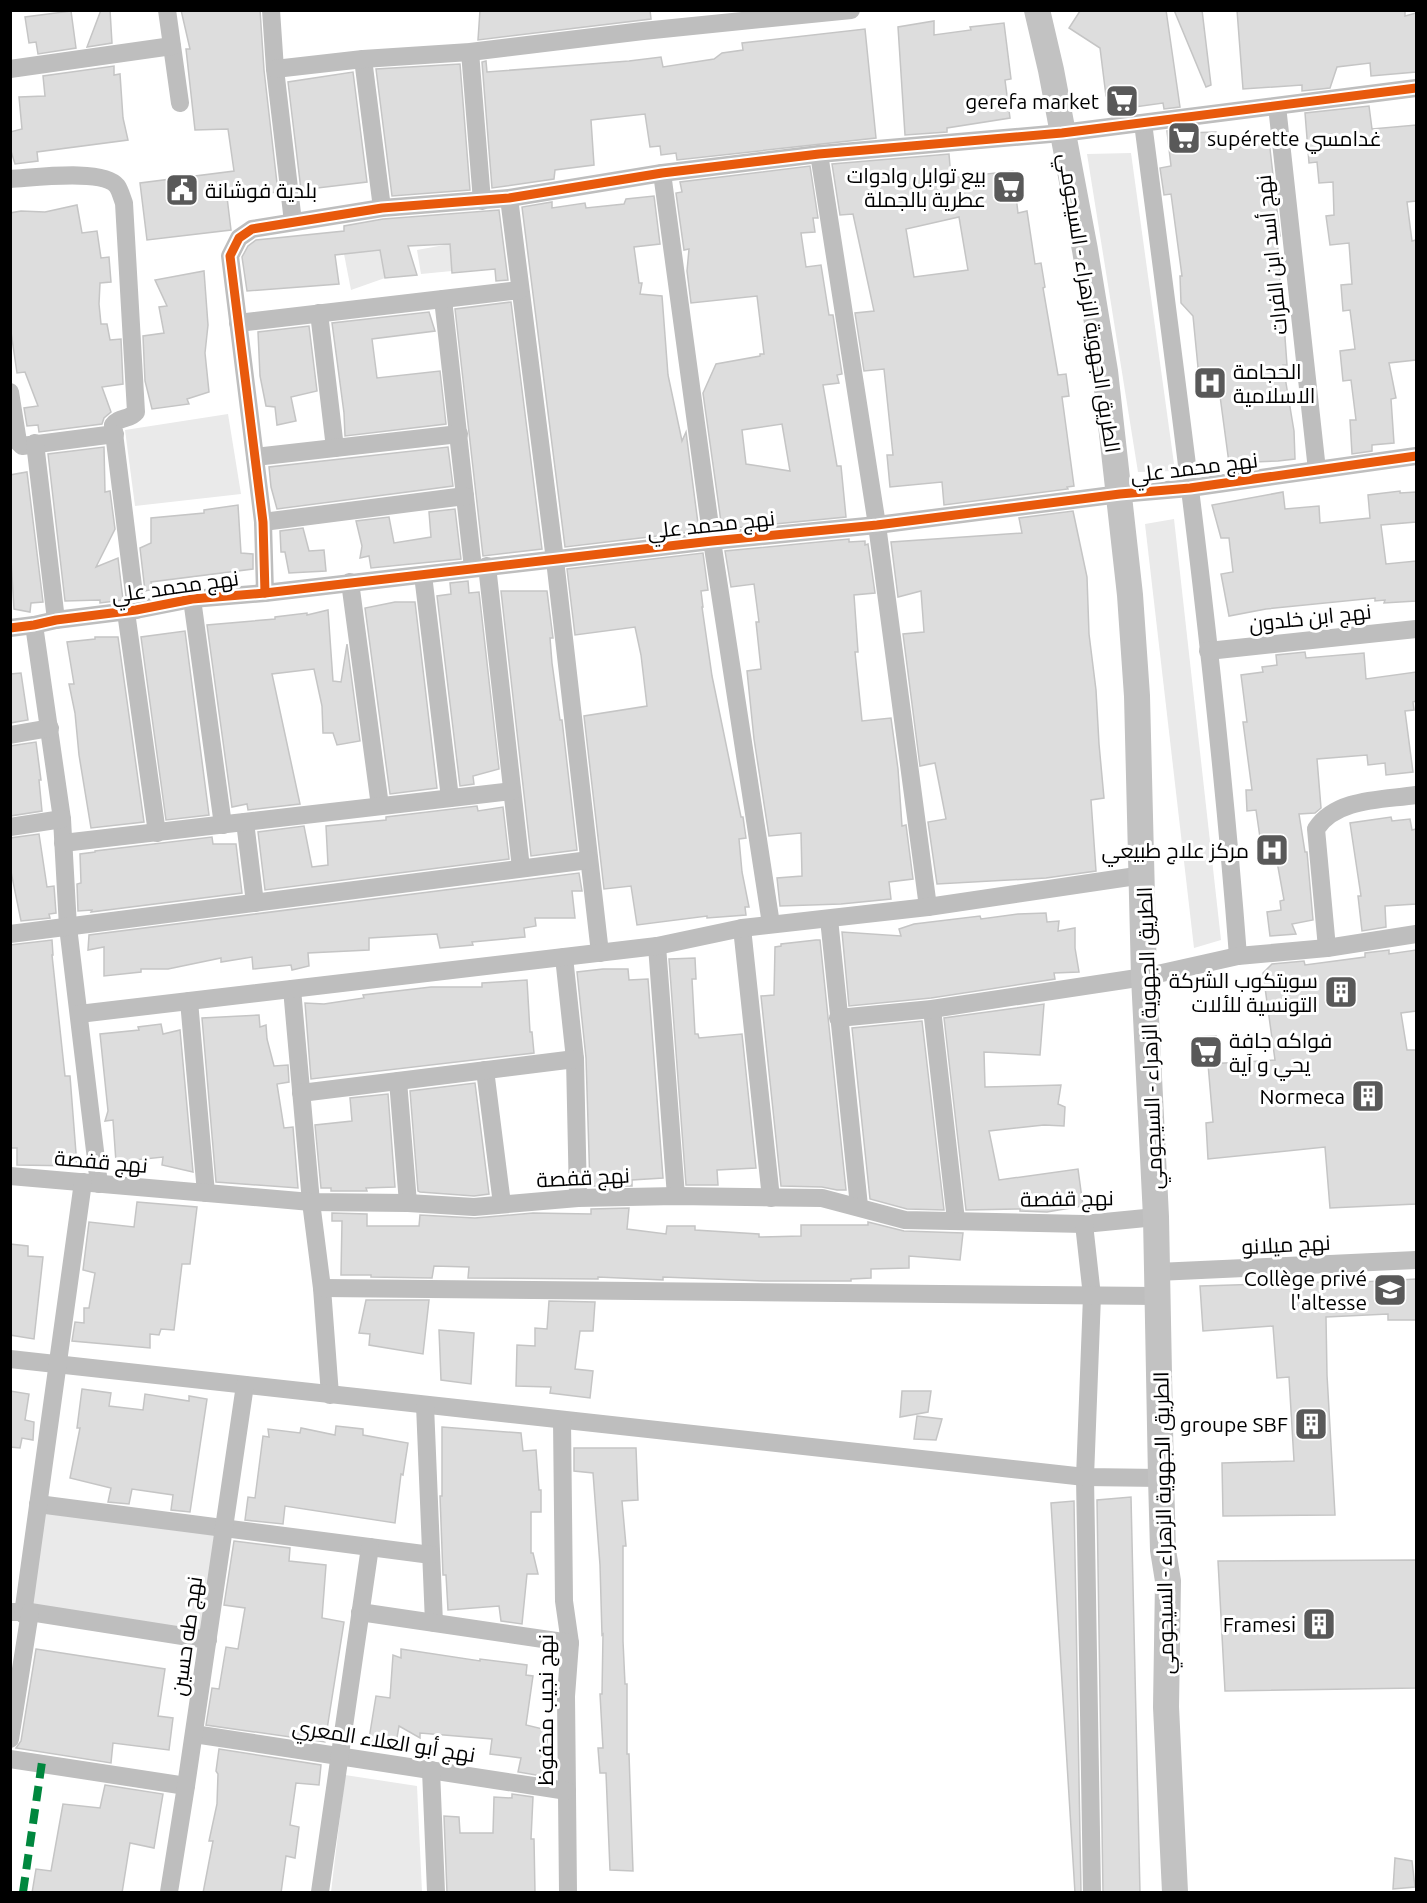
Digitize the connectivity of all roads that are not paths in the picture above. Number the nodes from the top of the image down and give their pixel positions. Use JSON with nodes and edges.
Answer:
{"nodes":[{"id":1,"x":167,"y":10,"type":"edge"},
{"id":2,"x":271,"y":10,"type":"edge"},
{"id":3,"x":851,"y":10,"type":"edge"},
{"id":4,"x":1037,"y":10,"type":"edge"},
{"id":5,"x":714,"y":18,"type":"edge"},
{"id":6,"x":172,"y":46,"type":"junction"},
{"id":7,"x":470,"y":52,"type":"junction"},
{"id":8,"x":363,"y":59,"type":"junction"},
{"id":9,"x":10,"y":69,"type":"edge"},
{"id":10,"x":275,"y":69,"type":"junction"},
{"id":11,"x":1416,"y":88,"type":"edge"},
{"id":12,"x":180,"y":103,"type":"dead end"},
{"id":13,"x":1277,"y":106,"type":"junction"},
{"id":14,"x":1143,"y":123,"type":"junction"},
{"id":15,"x":1062,"y":133,"type":"junction"},
{"id":16,"x":819,"y":154,"type":"junction"},
{"id":17,"x":662,"y":173,"type":"junction"},
{"id":18,"x":10,"y":179,"type":"edge"},
{"id":19,"x":509,"y":198,"type":"junction"},
{"id":20,"x":482,"y":201,"type":"junction"},
{"id":21,"x":382,"y":208,"type":"junction"},
{"id":22,"x":293,"y":222,"type":"junction"},
{"id":23,"x":520,"y":290,"type":"junction"},
{"id":24,"x":443,"y":299,"type":"junction"},
{"id":25,"x":319,"y":313,"type":"junction"},
{"id":26,"x":238,"y":323,"type":"junction"},
{"id":27,"x":10,"y":392,"type":"edge"},
{"id":28,"x":115,"y":434,"type":"junction"},
{"id":29,"x":459,"y":434,"type":"junction"},
{"id":30,"x":35,"y":443,"type":"junction"},
{"id":31,"x":335,"y":448,"type":"junction"},
{"id":32,"x":1416,"y":456,"type":"edge"},
{"id":33,"x":255,"y":457,"type":"junction"},
{"id":34,"x":1317,"y":470,"type":"junction"},
{"id":35,"x":1190,"y":488,"type":"junction"},
{"id":36,"x":1120,"y":494,"type":"junction"},
{"id":37,"x":465,"y":496,"type":"junction"},
{"id":38,"x":263,"y":522,"type":"junction"},
{"id":39,"x":877,"y":525,"type":"junction"},
{"id":40,"x":712,"y":541,"type":"junction"},
{"id":41,"x":555,"y":560,"type":"junction"},
{"id":42,"x":480,"y":567,"type":"junction"},
{"id":43,"x":423,"y":575,"type":"junction"},
{"id":44,"x":350,"y":582,"type":"junction"},
{"id":45,"x":265,"y":593,"type":"junction"},
{"id":46,"x":192,"y":599,"type":"junction"},
{"id":47,"x":131,"y":611,"type":"junction"},
{"id":48,"x":56,"y":620,"type":"junction"},
{"id":49,"x":34,"y":625,"type":"junction"},
{"id":50,"x":10,"y":628,"type":"edge"},
{"id":51,"x":1416,"y":628,"type":"edge"},
{"id":52,"x":1208,"y":651,"type":"junction"},
{"id":53,"x":50,"y":728,"type":"junction"},
{"id":54,"x":10,"y":735,"type":"edge"},
{"id":55,"x":512,"y":791,"type":"junction"},
{"id":56,"x":1416,"y":795,"type":"edge"},
{"id":57,"x":450,"y":798,"type":"junction"},
{"id":58,"x":380,"y":807,"type":"junction"},
{"id":59,"x":62,"y":819,"type":"junction"},
{"id":60,"x":245,"y":822,"type":"junction"},
{"id":61,"x":223,"y":825,"type":"junction"},
{"id":62,"x":10,"y":827,"type":"edge"},
{"id":63,"x":157,"y":833,"type":"junction"},
{"id":64,"x":63,"y":843,"type":"junction"},
{"id":65,"x":589,"y":860,"type":"junction"},
{"id":66,"x":521,"y":868,"type":"junction"},
{"id":67,"x":1143,"y":875,"type":"junction"},
{"id":68,"x":255,"y":903,"type":"junction"},
{"id":69,"x":928,"y":907,"type":"junction"},
{"id":70,"x":829,"y":919,"type":"junction"},
{"id":71,"x":771,"y":924,"type":"junction"},
{"id":72,"x":68,"y":927,"type":"junction"},
{"id":73,"x":742,"y":928,"type":"junction"},
{"id":74,"x":10,"y":934,"type":"edge"},
{"id":75,"x":1416,"y":934,"type":"edge"},
{"id":76,"x":657,"y":946,"type":"junction"},
{"id":77,"x":1327,"y":948,"type":"junction"},
{"id":78,"x":600,"y":953,"type":"junction"},
{"id":79,"x":1238,"y":956,"type":"junction"},
{"id":80,"x":564,"y":957,"type":"junction"},
{"id":81,"x":1144,"y":977,"type":"junction"},
{"id":82,"x":292,"y":989,"type":"junction"},
{"id":83,"x":189,"y":1001,"type":"junction"},
{"id":84,"x":932,"y":1009,"type":"junction"},
{"id":85,"x":79,"y":1014,"type":"junction"},
{"id":86,"x":838,"y":1018,"type":"junction"},
{"id":87,"x":575,"y":1059,"type":"junction"},
{"id":88,"x":485,"y":1070,"type":"junction"},
{"id":89,"x":398,"y":1081,"type":"junction"},
{"id":90,"x":301,"y":1093,"type":"junction"},
{"id":91,"x":10,"y":1176,"type":"edge"},
{"id":92,"x":91,"y":1183,"type":"junction"},
{"id":93,"x":206,"y":1192,"type":"junction"},
{"id":94,"x":676,"y":1196,"type":"junction"},
{"id":95,"x":578,"y":1198,"type":"junction"},
{"id":96,"x":771,"y":1198,"type":"junction"},
{"id":97,"x":311,"y":1202,"type":"junction"},
{"id":98,"x":408,"y":1203,"type":"junction"},
{"id":99,"x":502,"y":1204,"type":"junction"},
{"id":100,"x":859,"y":1206,"type":"junction"},
{"id":101,"x":1156,"y":1218,"type":"junction"},
{"id":102,"x":956,"y":1220,"type":"junction"},
{"id":103,"x":1084,"y":1224,"type":"junction"},
{"id":104,"x":1416,"y":1260,"type":"edge"},
{"id":105,"x":1157,"y":1284,"type":"junction"},
{"id":106,"x":322,"y":1288,"type":"junction"},
{"id":107,"x":1092,"y":1296,"type":"junction"},
{"id":108,"x":10,"y":1359,"type":"edge"},
{"id":109,"x":58,"y":1365,"type":"junction"},
{"id":110,"x":245,"y":1385,"type":"junction"},
{"id":111,"x":330,"y":1395,"type":"junction"},
{"id":112,"x":424,"y":1405,"type":"junction"},
{"id":113,"x":562,"y":1420,"type":"junction"},
{"id":114,"x":1085,"y":1477,"type":"junction"},
{"id":115,"x":1161,"y":1478,"type":"junction"},
{"id":116,"x":38,"y":1504,"type":"junction"},
{"id":117,"x":224,"y":1528,"type":"junction"},
{"id":118,"x":370,"y":1547,"type":"junction"},
{"id":119,"x":431,"y":1555,"type":"junction"},
{"id":120,"x":360,"y":1612,"type":"junction"},
{"id":121,"x":21,"y":1613,"type":"edge"},
{"id":122,"x":434,"y":1623,"type":"junction"},
{"id":123,"x":208,"y":1640,"type":"junction"},
{"id":124,"x":570,"y":1643,"type":"junction"},
{"id":125,"x":194,"y":1734,"type":"junction"},
{"id":126,"x":10,"y":1739,"type":"edge"},
{"id":127,"x":340,"y":1756,"type":"junction"},
{"id":128,"x":10,"y":1759,"type":"edge"},
{"id":129,"x":431,"y":1770,"type":"junction"},
{"id":130,"x":186,"y":1786,"type":"junction"},
{"id":131,"x":567,"y":1791,"type":"junction"},
{"id":132,"x":169,"y":1893,"type":"edge"},
{"id":133,"x":320,"y":1893,"type":"edge"},
{"id":134,"x":436,"y":1893,"type":"edge"},
{"id":135,"x":568,"y":1893,"type":"edge"},
{"id":136,"x":1092,"y":1893,"type":"edge"},
{"id":137,"x":1175,"y":1893,"type":"edge"}],
"edges":[{"from":1,"to":6,"type":"street"},
{"from":2,"to":10,"type":"street"},
{"from":3,"to":5,"type":"street"},
{"from":4,"to":15,"type":"main road","name":"الطريق الجهوية الزهراء - السيجومي"},
{"from":5,"to":7,"type":"street"},
{"from":6,"to":9,"type":"street"},
{"from":6,"to":12,"type":"street"},
{"from":7,"to":8,"type":"street"},
{"from":7,"to":20,"type":"street"},
{"from":8,"to":10,"type":"street"},
{"from":8,"to":21,"type":"street"},
{"from":10,"to":22,"type":"street"},
{"from":11,"to":13,"type":"street"},
{"from":13,"to":14,"type":"street"},
{"from":13,"to":34,"type":"street","name":"نهج أسد ابن الفرات"},
{"from":14,"to":15,"type":"street"},
{"from":14,"to":35,"type":"street"},
{"from":15,"to":16,"type":"street"},
{"from":15,"to":36,"type":"main road","name":"الطريق الجهوية الزهراء - السيجومي"},
{"from":16,"to":17,"type":"street"},
{"from":16,"to":39,"type":"street"},
{"from":17,"to":19,"type":"street"},
{"from":17,"to":40,"type":"street"},
{"from":18,"to":28,"type":"street"},
{"from":19,"to":20,"type":"street"},
{"from":19,"to":23,"type":"street"},
{"from":20,"to":21,"type":"street"},
{"from":21,"to":22,"type":"street"},
{"from":22,"to":26,"type":"street"},
{"from":23,"to":24,"type":"street"},
{"from":23,"to":41,"type":"street"},
{"from":24,"to":25,"type":"street"},
{"from":24,"to":29,"type":"street"},
{"from":25,"to":26,"type":"street"},
{"from":25,"to":31,"type":"street"},
{"from":26,"to":33,"type":"street"},
{"from":27,"to":30,"type":"street"},
{"from":28,"to":30,"type":"street"},
{"from":28,"to":47,"type":"street"},
{"from":29,"to":31,"type":"street"},
{"from":29,"to":37,"type":"street"},
{"from":30,"to":48,"type":"street"},
{"from":31,"to":33,"type":"street"},
{"from":32,"to":34,"type":"street","name":"نهج محمد علي"},
{"from":33,"to":38,"type":"street"},
{"from":34,"to":35,"type":"street","name":"نهج محمد علي"},
{"from":35,"to":36,"type":"street","name":"نهج محمد علي"},
{"from":35,"to":52,"type":"street"},
{"from":36,"to":39,"type":"street","name":"نهج محمد علي"},
{"from":36,"to":67,"type":"main road","name":"الطريق الجهوية الزهراء - السيجومي"},
{"from":37,"to":38,"type":"street"},
{"from":37,"to":42,"type":"street"},
{"from":38,"to":45,"type":"street"},
{"from":39,"to":40,"type":"street","name":"نهج محمد علي"},
{"from":39,"to":69,"type":"street"},
{"from":40,"to":41,"type":"street","name":"نهج محمد علي"},
{"from":40,"to":71,"type":"street"},
{"from":41,"to":42,"type":"street","name":"نهج محمد علي"},
{"from":41,"to":65,"type":"street"},
{"from":42,"to":43,"type":"street","name":"نهج محمد علي"},
{"from":42,"to":55,"type":"street"},
{"from":43,"to":44,"type":"street","name":"نهج محمد علي"},
{"from":43,"to":57,"type":"street"},
{"from":44,"to":45,"type":"street","name":"نهج محمد علي"},
{"from":44,"to":58,"type":"street"},
{"from":45,"to":46,"type":"street","name":"نهج محمد علي"},
{"from":46,"to":47,"type":"street","name":"نهج محمد علي"},
{"from":46,"to":61,"type":"street"},
{"from":47,"to":48,"type":"street","name":"نهج محمد علي"},
{"from":47,"to":63,"type":"street"},
{"from":48,"to":49,"type":"street","name":"نهج محمد علي"},
{"from":49,"to":50,"type":"street","name":"نهج محمد علي"},
{"from":49,"to":53,"type":"street"},
{"from":51,"to":52,"type":"street","name":"نهج ابن خلدون"},
{"from":52,"to":79,"type":"street"},
{"from":53,"to":54,"type":"street"},
{"from":53,"to":59,"type":"street"},
{"from":55,"to":57,"type":"street"},
{"from":55,"to":66,"type":"street"},
{"from":56,"to":77,"type":"street"},
{"from":57,"to":58,"type":"street"},
{"from":58,"to":60,"type":"street"},
{"from":59,"to":62,"type":"street"},
{"from":59,"to":64,"type":"street"},
{"from":60,"to":61,"type":"street"},
{"from":60,"to":68,"type":"street"},
{"from":61,"to":63,"type":"street"},
{"from":63,"to":64,"type":"street"},
{"from":64,"to":72,"type":"street"},
{"from":65,"to":66,"type":"street"},
{"from":65,"to":78,"type":"street"},
{"from":66,"to":68,"type":"street"},
{"from":67,"to":69,"type":"street"},
{"from":67,"to":81,"type":"main road","name":"الطريق الجهوية الزهراء - السيجومي"},
{"from":68,"to":72,"type":"street"},
{"from":69,"to":70,"type":"street"},
{"from":70,"to":71,"type":"street"},
{"from":70,"to":86,"type":"street"},
{"from":71,"to":73,"type":"street"},
{"from":72,"to":74,"type":"street"},
{"from":72,"to":85,"type":"street"},
{"from":73,"to":76,"type":"street"},
{"from":73,"to":96,"type":"street"},
{"from":75,"to":77,"type":"street"},
{"from":76,"to":78,"type":"street"},
{"from":76,"to":94,"type":"street"},
{"from":77,"to":79,"type":"street"},
{"from":78,"to":80,"type":"street"},
{"from":79,"to":81,"type":"street"},
{"from":80,"to":82,"type":"street"},
{"from":80,"to":87,"type":"street"},
{"from":81,"to":84,"type":"street"},
{"from":81,"to":101,"type":"main road","name":"الطريق الجهوية الزهراء - السيجومي"},
{"from":82,"to":83,"type":"street"},
{"from":82,"to":90,"type":"street"},
{"from":83,"to":85,"type":"street"},
{"from":83,"to":93,"type":"street"},
{"from":84,"to":86,"type":"street"},
{"from":84,"to":102,"type":"street"},
{"from":85,"to":92,"type":"street"},
{"from":86,"to":100,"type":"street"},
{"from":87,"to":88,"type":"street"},
{"from":87,"to":95,"type":"street"},
{"from":88,"to":89,"type":"street"},
{"from":88,"to":99,"type":"street"},
{"from":89,"to":90,"type":"street"},
{"from":89,"to":98,"type":"street"},
{"from":90,"to":97,"type":"street"},
{"from":91,"to":92,"type":"street","name":"نهج قفصة"},
{"from":92,"to":93,"type":"street","name":"نهج قفصة"},
{"from":92,"to":109,"type":"street"},
{"from":93,"to":97,"type":"street","name":"نهج قفصة"},
{"from":94,"to":95,"type":"street","name":"نهج قفصة"},
{"from":94,"to":96,"type":"street","name":"نهج قفصة"},
{"from":95,"to":99,"type":"street","name":"نهج قفصة"},
{"from":96,"to":100,"type":"street","name":"نهج قفصة"},
{"from":97,"to":98,"type":"street","name":"نهج قفصة"},
{"from":97,"to":106,"type":"street"},
{"from":98,"to":99,"type":"street","name":"نهج قفصة"},
{"from":100,"to":102,"type":"street","name":"نهج قفصة"},
{"from":101,"to":103,"type":"street","name":"نهج قفصة"},
{"from":101,"to":105,"type":"main road","name":"الطريق الجهوية الزهراء - السيجومي"},
{"from":102,"to":103,"type":"street","name":"نهج قفصة"},
{"from":103,"to":107,"type":"street"},
{"from":104,"to":105,"type":"street","name":"نهج ميلانو"},
{"from":105,"to":107,"type":"street","name":"نهج ميلانو"},
{"from":105,"to":115,"type":"main road","name":"الطريق الجهوية الزهراء - السيجومي"},
{"from":106,"to":107,"type":"street","name":"نهج ميلانو"},
{"from":106,"to":111,"type":"street"},
{"from":107,"to":114,"type":"street"},
{"from":108,"to":109,"type":"street"},
{"from":109,"to":110,"type":"street"},
{"from":109,"to":116,"type":"street"},
{"from":110,"to":111,"type":"street"},
{"from":110,"to":117,"type":"street","name":"نهج طه حسين"},
{"from":111,"to":112,"type":"street"},
{"from":112,"to":113,"type":"street"},
{"from":112,"to":119,"type":"street"},
{"from":113,"to":114,"type":"street"},
{"from":113,"to":124,"type":"street","name":"نهج نجيب محفوظ"},
{"from":114,"to":115,"type":"street"},
{"from":114,"to":136,"type":"street"},
{"from":115,"to":137,"type":"main road","name":"الطريق الجهوية الزهراء - السيجومي"},
{"from":116,"to":117,"type":"street"},
{"from":116,"to":121,"type":"street"},
{"from":117,"to":118,"type":"street"},
{"from":117,"to":123,"type":"street","name":"نهج طه حسين"},
{"from":118,"to":119,"type":"street"},
{"from":118,"to":120,"type":"street"},
{"from":119,"to":122,"type":"street"},
{"from":120,"to":122,"type":"street"},
{"from":120,"to":127,"type":"street"},
{"from":121,"to":123,"type":"street"},
{"from":121,"to":126,"type":"street"},
{"from":122,"to":124,"type":"street"},
{"from":123,"to":125,"type":"street","name":"نهج طه حسين"},
{"from":124,"to":131,"type":"street","name":"نهج نجيب محفوظ"},
{"from":125,"to":127,"type":"street","name":"نهج أبو العلاء المعري"},
{"from":125,"to":130,"type":"street","name":"نهج طه حسين"},
{"from":127,"to":129,"type":"street","name":"نهج أبو العلاء المعري"},
{"from":127,"to":133,"type":"street"},
{"from":128,"to":130,"type":"street"},
{"from":129,"to":131,"type":"street","name":"نهج أبو العلاء المعري"},
{"from":129,"to":134,"type":"street"},
{"from":130,"to":132,"type":"street","name":"نهج طه حسين"},
{"from":131,"to":135,"type":"street","name":"نهج نجيب محفوظ"}]}
